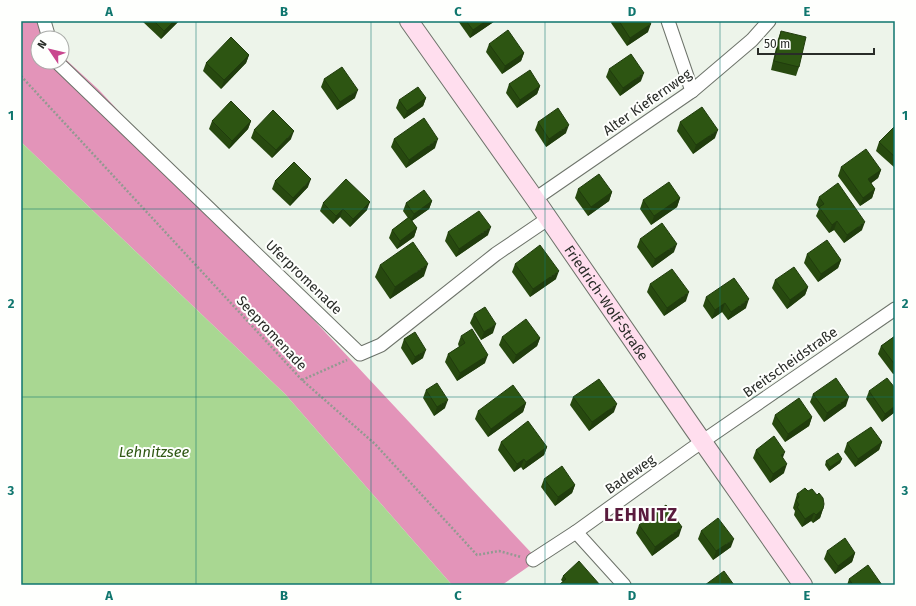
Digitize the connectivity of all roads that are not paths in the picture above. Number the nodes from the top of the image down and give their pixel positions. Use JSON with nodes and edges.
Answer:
{"nodes":[{"id":1,"x":409,"y":21,"type":"edge"},
{"id":2,"x":668,"y":21,"type":"edge"},
{"id":3,"x":769,"y":21,"type":"edge"},
{"id":4,"x":65,"y":70,"type":"edge"},
{"id":5,"x":692,"y":91,"type":"junction"},
{"id":6,"x":535,"y":199,"type":"junction"},
{"id":7,"x":549,"y":218,"type":"junction"},
{"id":8,"x":895,"y":309,"type":"edge"},
{"id":9,"x":703,"y":442,"type":"junction"},
{"id":10,"x":576,"y":532,"type":"junction"},
{"id":11,"x":533,"y":560,"type":"road end"},
{"id":12,"x":624,"y":585,"type":"edge"},
{"id":13,"x":803,"y":585,"type":"edge"}],
"edges":[{"from":1,"to":6,"type":"street","name":"Friedrich-Wolf-Straße"},
{"from":2,"to":5,"type":"street"},
{"from":3,"to":5,"type":"street","name":"Alter Kiefernweg"},
{"from":4,"to":7,"type":"street","name":"Uferpromenade"},
{"from":5,"to":6,"type":"street","name":"Alter Kiefernweg"},
{"from":6,"to":7,"type":"street","name":"Friedrich-Wolf-Straße"},
{"from":7,"to":9,"type":"street","name":"Friedrich-Wolf-Straße"},
{"from":8,"to":9,"type":"street","name":"Breitscheidstraße"},
{"from":9,"to":10,"type":"street","name":"Badeweg"},
{"from":9,"to":13,"type":"street","name":"Friedrich-Wolf-Straße"},
{"from":10,"to":11,"type":"street","name":"Badeweg"},
{"from":10,"to":12,"type":"street"}]}
